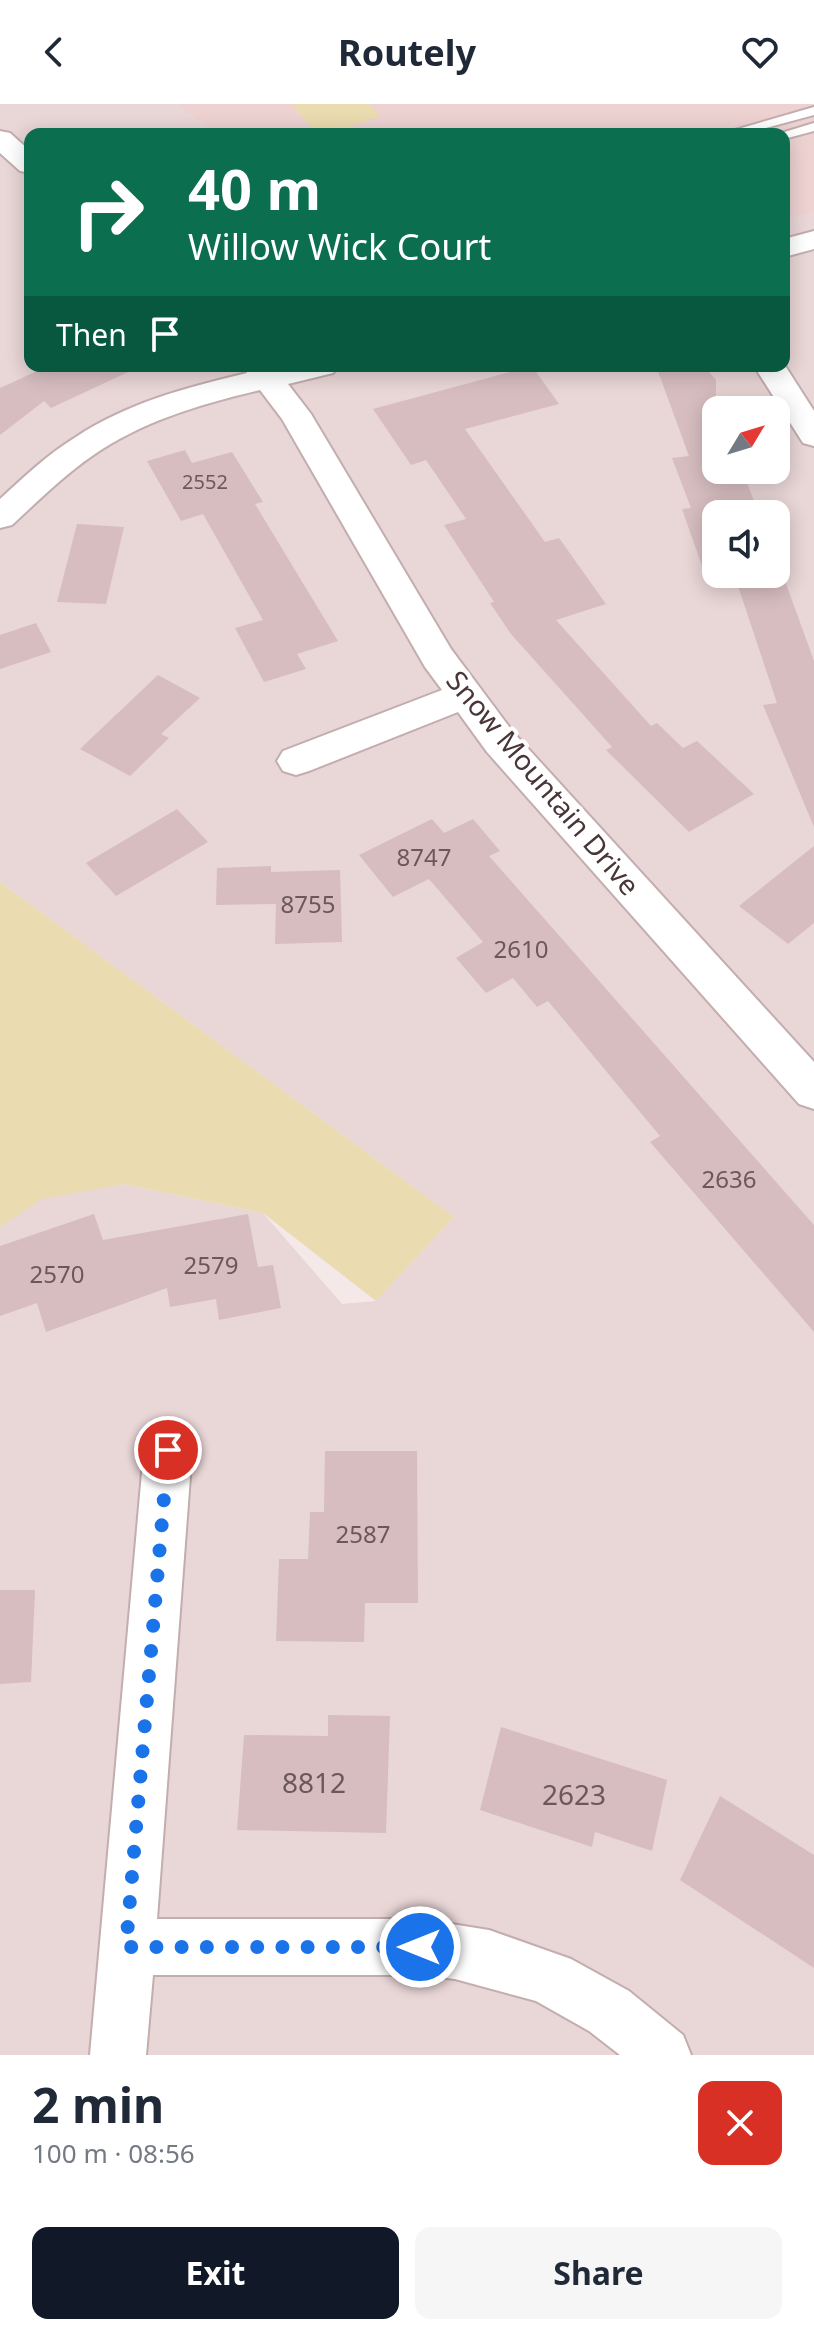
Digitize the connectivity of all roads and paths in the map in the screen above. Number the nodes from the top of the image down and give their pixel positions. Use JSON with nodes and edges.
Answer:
{"nodes":[{"id":1,"x":814,"y":111,"type":"edge"},
{"id":2,"x":814,"y":127,"type":"edge"},
{"id":3,"x":750,"y":128,"type":"edge"},
{"id":4,"x":790,"y":133,"type":"edge"},
{"id":5,"x":0,"y":139,"type":"edge"},
{"id":6,"x":24,"y":160,"type":"edge"},
{"id":7,"x":814,"y":240,"type":"edge"},
{"id":8,"x":790,"y":246,"type":"edge"},
{"id":9,"x":264,"y":372,"type":"edge"},
{"id":10,"x":774,"y":372,"type":"edge"},
{"id":11,"x":814,"y":436,"type":"edge"},
{"id":12,"x":0,"y":517,"type":"edge"},
{"id":13,"x":464,"y":696,"type":"junction"},
{"id":14,"x":296,"y":761,"type":"dead end"},
{"id":15,"x":799,"y":1048,"type":"edge"},
{"id":16,"x":814,"y":1091,"type":"edge"},
{"id":17,"x":168,"y":1450,"type":"dead end"},
{"id":18,"x":126,"y":1947,"type":"junction"},
{"id":19,"x":118,"y":2055,"type":"edge"},
{"id":20,"x":663,"y":2055,"type":"edge"}],
"edges":[{"from":1,"to":3,"type":"lane"},
{"from":2,"to":4,"type":"lane"},
{"from":5,"to":6,"type":"street"},
{"from":7,"to":8,"type":"street"},
{"from":9,"to":12,"type":"street"},
{"from":9,"to":13,"type":"street","name":"Snow Mountain Drive"},
{"from":10,"to":11,"type":"street"},
{"from":13,"to":14,"type":"street"},
{"from":13,"to":15,"type":"street","name":"Snow Mountain Drive"},
{"from":15,"to":16,"type":"street","name":"Snow Mountain Drive"},
{"from":17,"to":18,"type":"street"},
{"from":18,"to":19,"type":"street"},
{"from":18,"to":20,"type":"street"}]}
